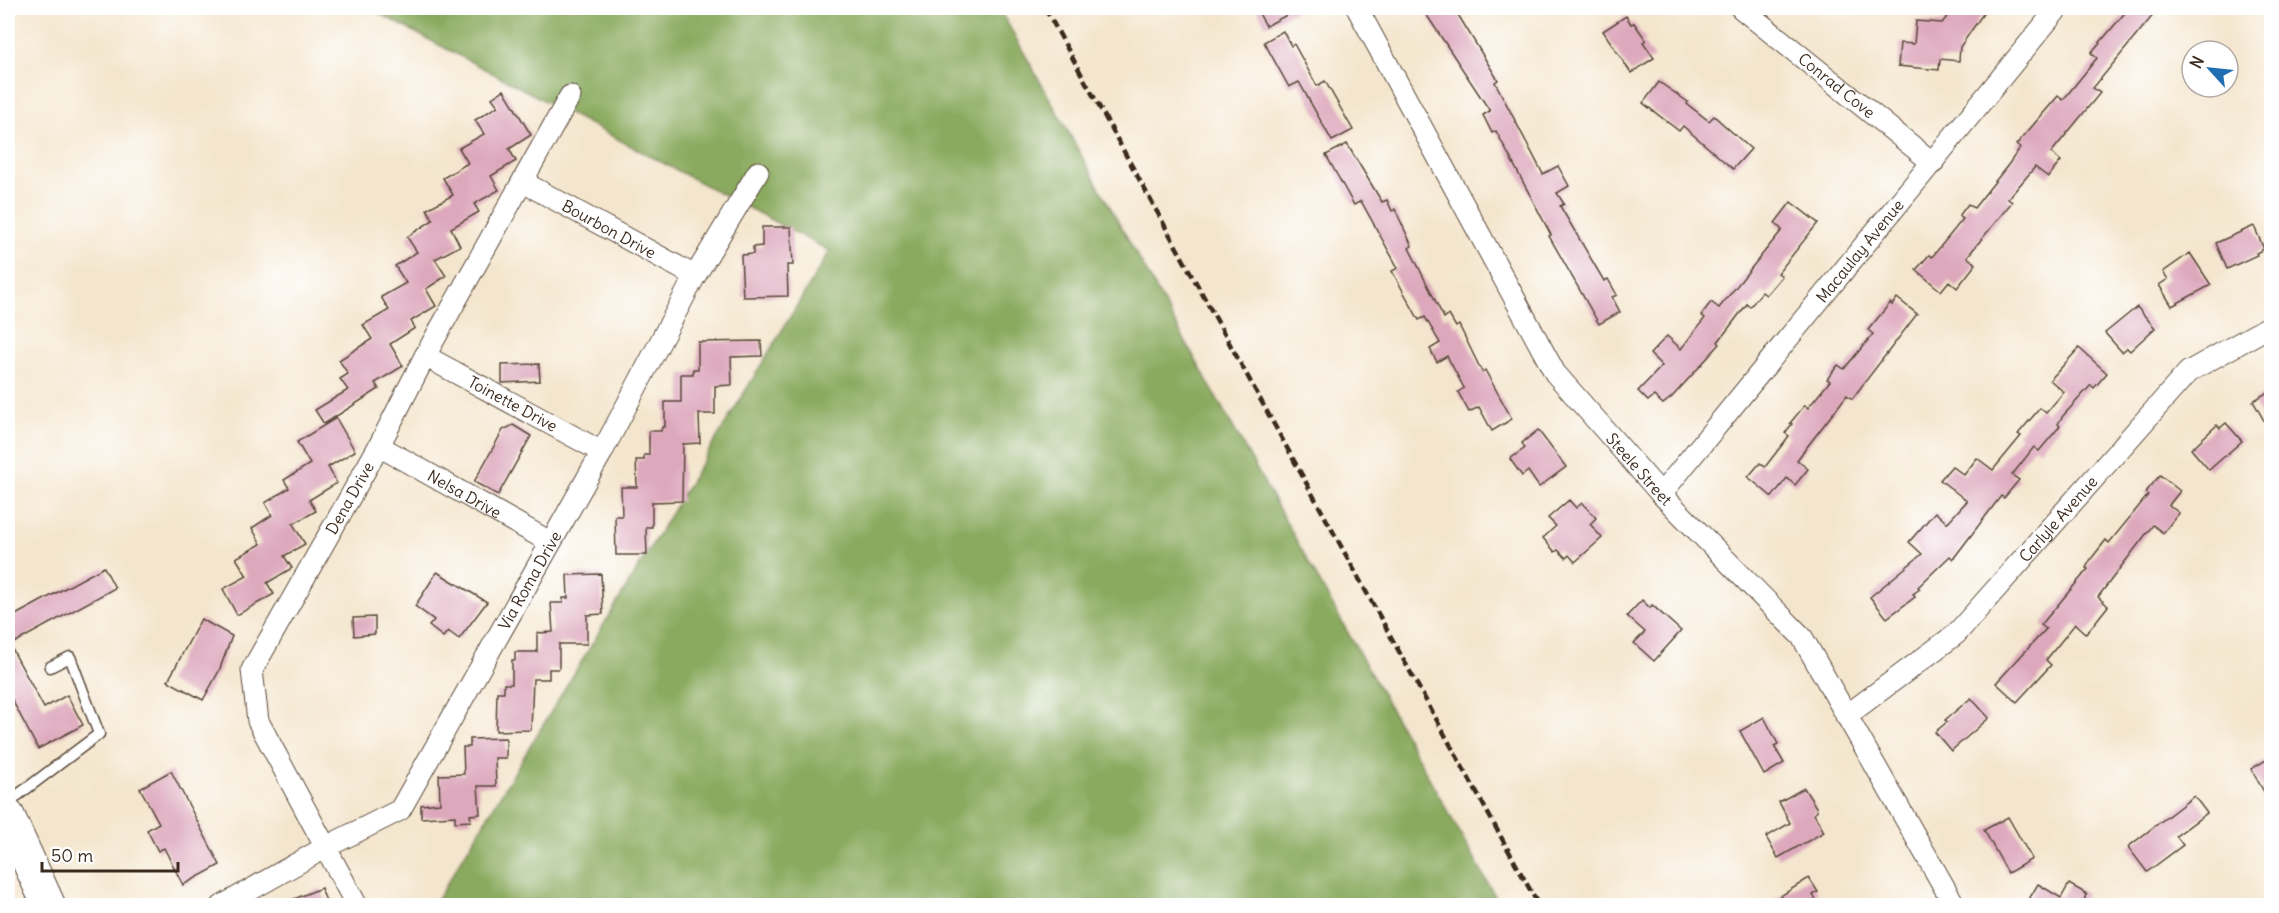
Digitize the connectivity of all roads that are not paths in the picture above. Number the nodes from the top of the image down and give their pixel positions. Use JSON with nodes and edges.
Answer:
{"nodes":[{"id":1,"x":1357,"y":8,"type":"edge"},
{"id":2,"x":1741,"y":8,"type":"edge"},
{"id":3,"x":2058,"y":8,"type":"edge"},
{"id":4,"x":570,"y":96,"type":"dead end"},
{"id":5,"x":1933,"y":164,"type":"junction"},
{"id":6,"x":758,"y":172,"type":"dead end"},
{"id":7,"x":523,"y":182,"type":"junction"},
{"id":8,"x":695,"y":276,"type":"junction"},
{"id":9,"x":2271,"y":325,"type":"edge"},
{"id":10,"x":425,"y":356,"type":"junction"},
{"id":11,"x":379,"y":446,"type":"junction"},
{"id":12,"x":602,"y":452,"type":"junction"},
{"id":13,"x":1661,"y":494,"type":"junction"},
{"id":14,"x":550,"y":542,"type":"junction"},
{"id":15,"x":50,"y":667,"type":"dead end"},
{"id":16,"x":1846,"y":716,"type":"junction"},
{"id":17,"x":8,"y":818,"type":"edge"},
{"id":18,"x":326,"y":847,"type":"junction"},
{"id":19,"x":49,"y":906,"type":"edge"},
{"id":20,"x":222,"y":906,"type":"edge"},
{"id":21,"x":357,"y":906,"type":"edge"},
{"id":22,"x":1954,"y":906,"type":"edge"}],
"edges":[{"from":1,"to":13,"type":"street","name":"Steele Street"},
{"from":2,"to":5,"type":"street","name":"Conrad Cove"},
{"from":3,"to":5,"type":"street","name":"Macaulay Avenue"},
{"from":4,"to":7,"type":"street","name":"Dena Drive"},
{"from":5,"to":13,"type":"street","name":"Macaulay Avenue"},
{"from":6,"to":8,"type":"street","name":"Via Roma Drive"},
{"from":7,"to":8,"type":"street","name":"Bourbon Drive"},
{"from":7,"to":10,"type":"street","name":"Dena Drive"},
{"from":8,"to":12,"type":"street","name":"Via Roma Drive"},
{"from":9,"to":16,"type":"street","name":"Carlyle Avenue"},
{"from":10,"to":11,"type":"street","name":"Dena Drive"},
{"from":10,"to":12,"type":"street","name":"Toinette Drive"},
{"from":11,"to":14,"type":"street","name":"Nelsa Drive"},
{"from":11,"to":18,"type":"street","name":"Dena Drive"},
{"from":12,"to":14,"type":"street","name":"Via Roma Drive"},
{"from":13,"to":16,"type":"street","name":"Steele Street"},
{"from":14,"to":18,"type":"street","name":"Via Roma Drive"},
{"from":15,"to":17,"type":"lane"},
{"from":16,"to":22,"type":"street","name":"Steele Street"},
{"from":17,"to":19,"type":"highway"},
{"from":18,"to":20,"type":"street","name":"Via Roma Drive"},
{"from":18,"to":21,"type":"street","name":"Dena Drive"}]}
